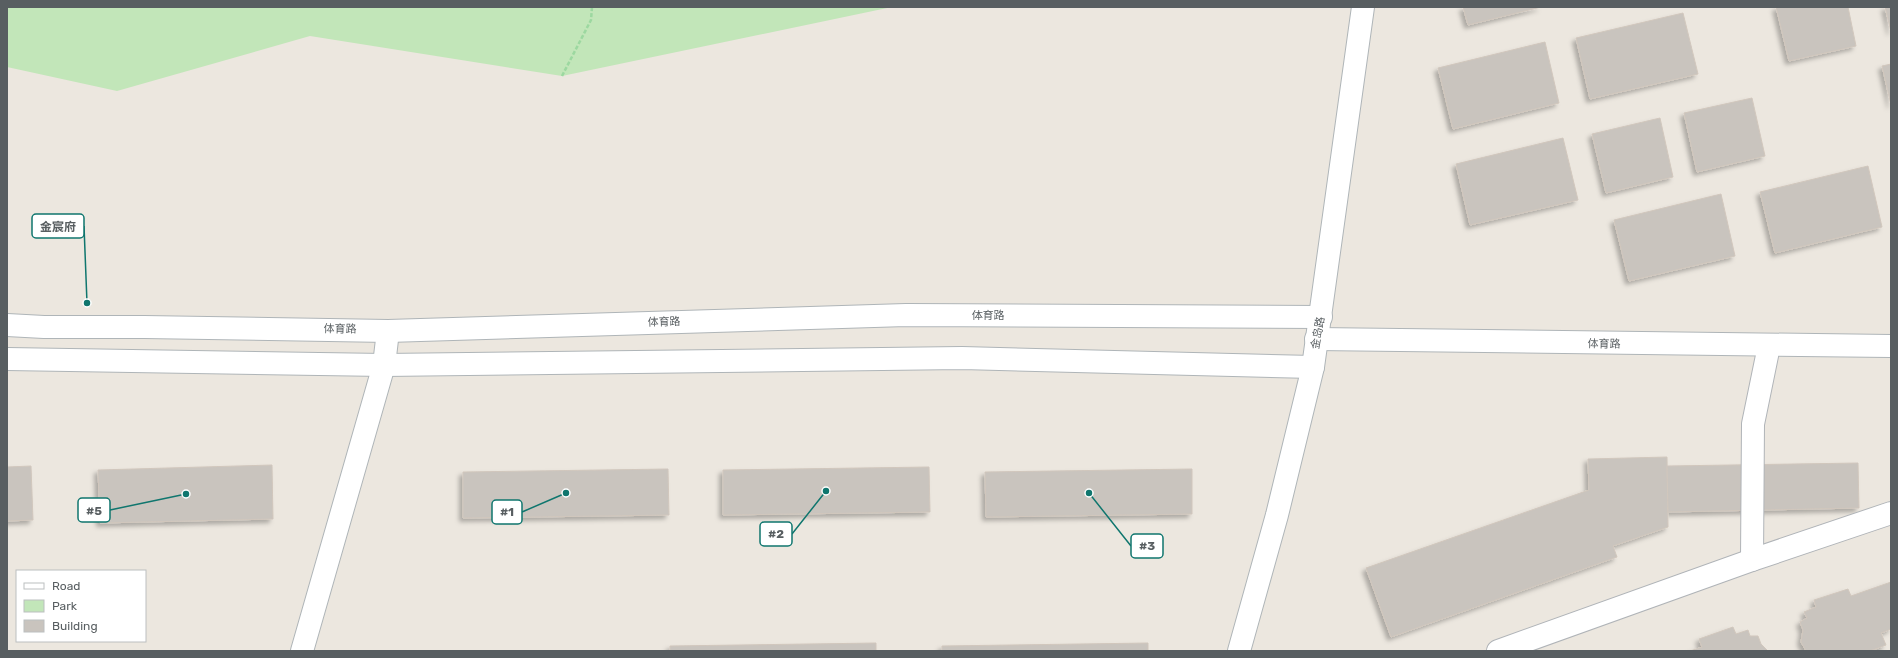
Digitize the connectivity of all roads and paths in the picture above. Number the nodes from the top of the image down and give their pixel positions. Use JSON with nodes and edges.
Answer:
{"nodes":[{"id":1,"x":592,"y":7,"type":"edge"},
{"id":2,"x":1363,"y":7,"type":"edge"},
{"id":3,"x":562,"y":76,"type":"dead end"},
{"id":4,"x":1321,"y":317,"type":"junction"},
{"id":5,"x":7,"y":324,"type":"edge"},
{"id":6,"x":388,"y":331,"type":"junction"},
{"id":7,"x":1316,"y":339,"type":"junction"},
{"id":8,"x":1769,"y":346,"type":"junction"},
{"id":9,"x":1891,"y":346,"type":"edge"},
{"id":10,"x":7,"y":359,"type":"edge"},
{"id":11,"x":384,"y":365,"type":"junction"},
{"id":12,"x":1313,"y":367,"type":"junction"},
{"id":13,"x":1891,"y":513,"type":"edge"},
{"id":14,"x":1752,"y":560,"type":"junction"},
{"id":15,"x":302,"y":651,"type":"edge"},
{"id":16,"x":1239,"y":651,"type":"edge"},
{"id":17,"x":1498,"y":651,"type":"edge"}],
"edges":[{"from":1,"to":3,"type":"path"},
{"from":2,"to":4,"type":"street","name":"金岛路"},
{"from":4,"to":6,"type":"street","name":"体育路"},
{"from":4,"to":7,"type":"street","name":"金岛路"},
{"from":5,"to":6,"type":"street","name":"体育路"},
{"from":6,"to":11,"type":"street"},
{"from":7,"to":8,"type":"street","name":"体育路"},
{"from":7,"to":12,"type":"street","name":"金岛路"},
{"from":8,"to":9,"type":"street","name":"体育路"},
{"from":8,"to":14,"type":"street"},
{"from":10,"to":11,"type":"street"},
{"from":11,"to":12,"type":"street"},
{"from":11,"to":15,"type":"street"},
{"from":12,"to":16,"type":"street","name":"金岛路"},
{"from":13,"to":14,"type":"street"},
{"from":14,"to":17,"type":"street"}]}
